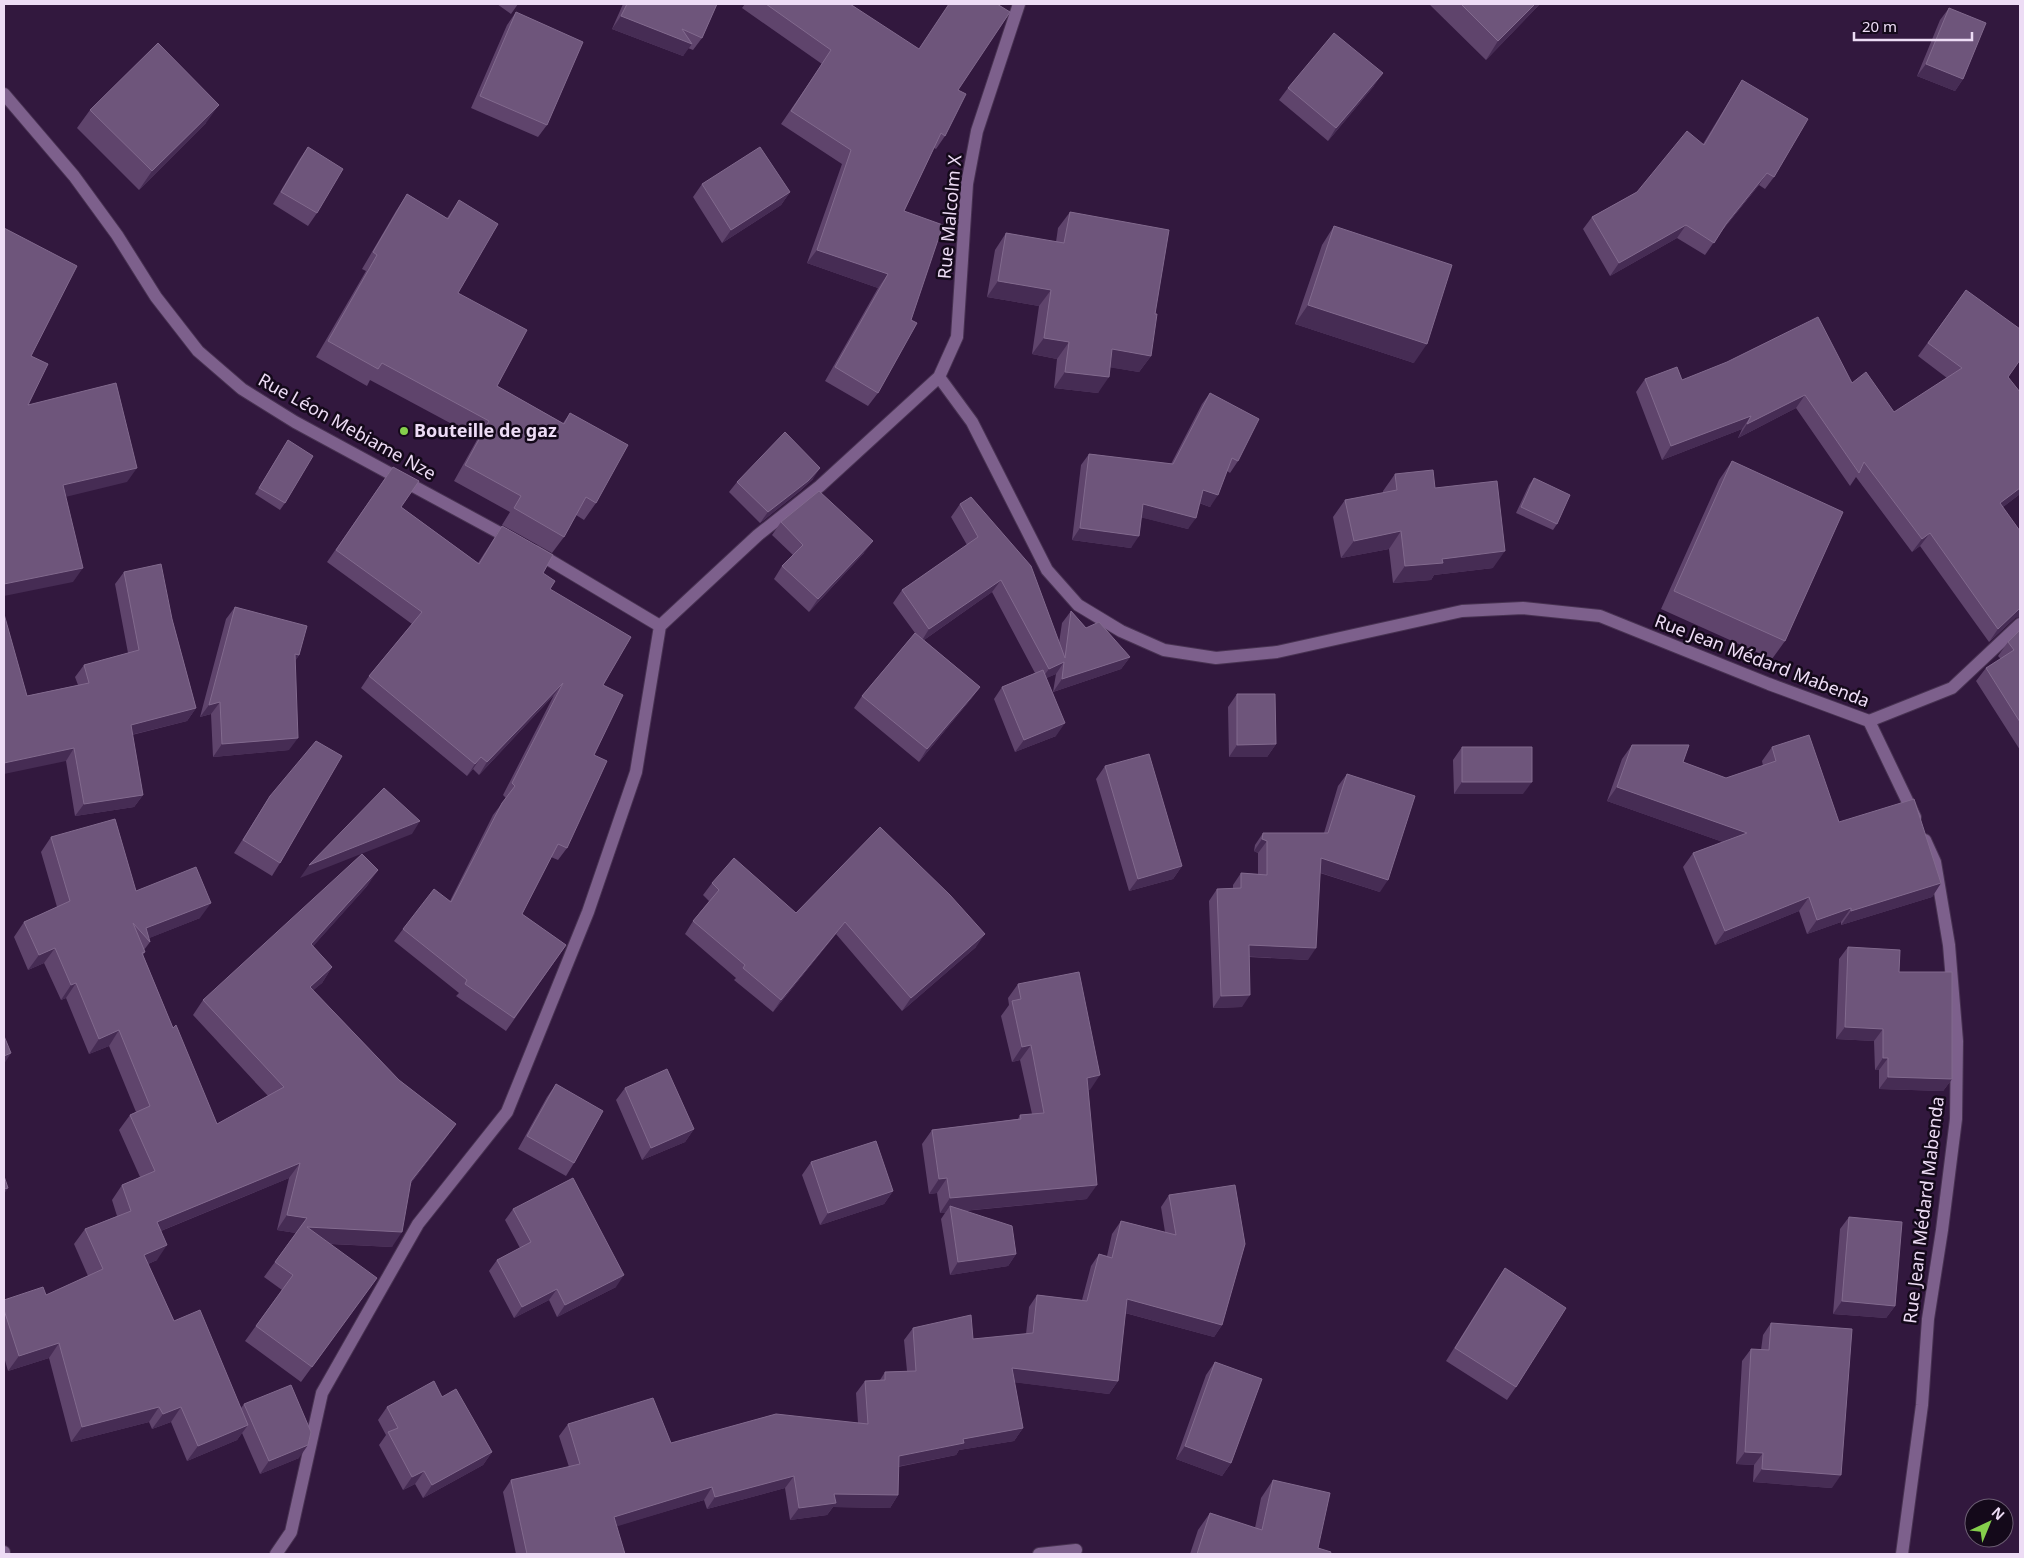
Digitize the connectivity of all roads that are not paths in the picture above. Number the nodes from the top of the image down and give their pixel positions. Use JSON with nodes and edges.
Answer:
{"nodes":[{"id":1,"x":1019,"y":4,"type":"edge"},
{"id":2,"x":4,"y":94,"type":"edge"},
{"id":3,"x":939,"y":377,"type":"junction"},
{"id":4,"x":2020,"y":624,"type":"edge"},
{"id":5,"x":660,"y":626,"type":"junction"},
{"id":6,"x":1869,"y":721,"type":"junction"},
{"id":7,"x":1076,"y":1550,"type":"dead end"},
{"id":8,"x":276,"y":1554,"type":"edge"},
{"id":9,"x":1039,"y":1554,"type":"edge"},
{"id":10,"x":1902,"y":1554,"type":"edge"}],
"edges":[{"from":1,"to":3,"type":"street","name":"Rue Malcolm X"},
{"from":2,"to":5,"type":"street","name":"Rue Léon Mebiame Nze"},
{"from":3,"to":5,"type":"street"},
{"from":3,"to":6,"type":"street","name":"Rue Jean Médard Mabenda"},
{"from":4,"to":6,"type":"street"},
{"from":5,"to":8,"type":"street"},
{"from":6,"to":10,"type":"street","name":"Rue Jean Médard Mabenda"},
{"from":7,"to":9,"type":"street"}]}
